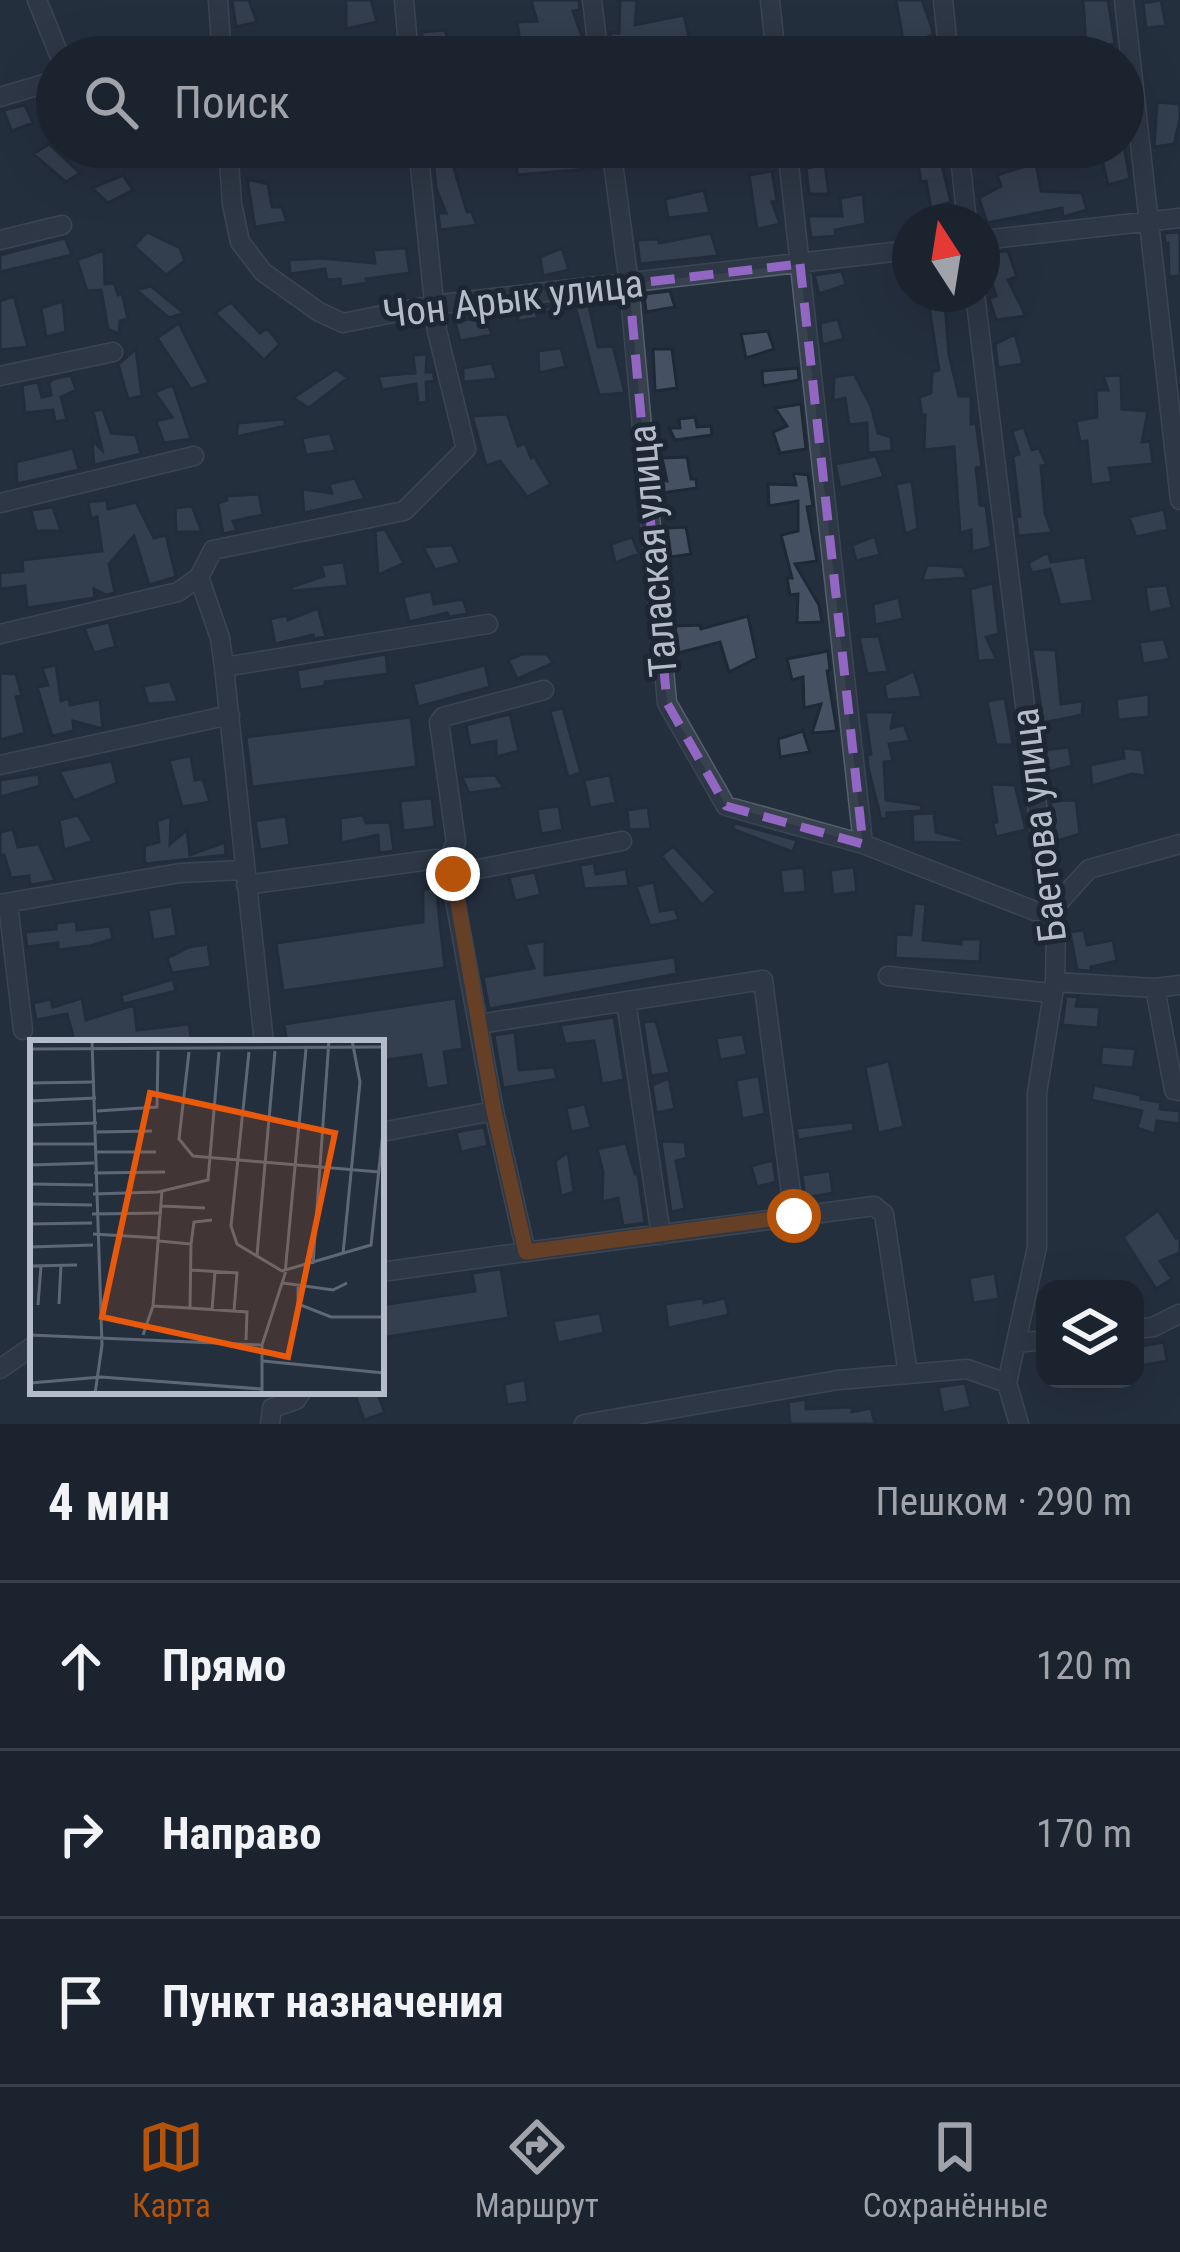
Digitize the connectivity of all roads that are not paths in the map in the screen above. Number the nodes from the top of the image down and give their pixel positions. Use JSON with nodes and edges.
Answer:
{"nodes":[{"id":1,"x":37,"y":0,"type":"edge"},
{"id":2,"x":218,"y":0,"type":"edge"},
{"id":3,"x":404,"y":0,"type":"edge"},
{"id":4,"x":592,"y":0,"type":"edge"},
{"id":5,"x":770,"y":0,"type":"edge"},
{"id":6,"x":943,"y":0,"type":"edge"},
{"id":7,"x":1124,"y":0,"type":"edge"},
{"id":8,"x":52,"y":36,"type":"edge"},
{"id":9,"x":221,"y":36,"type":"edge"},
{"id":10,"x":407,"y":36,"type":"edge"},
{"id":11,"x":596,"y":36,"type":"edge"},
{"id":12,"x":774,"y":36,"type":"edge"},
{"id":13,"x":947,"y":36,"type":"edge"},
{"id":14,"x":1128,"y":36,"type":"edge"},
{"id":15,"x":36,"y":87,"type":"edge"},
{"id":16,"x":0,"y":98,"type":"edge"},
{"id":17,"x":1144,"y":164,"type":"edge"},
{"id":18,"x":230,"y":168,"type":"edge"},
{"id":19,"x":420,"y":168,"type":"edge"},
{"id":20,"x":614,"y":168,"type":"edge"},
{"id":21,"x":789,"y":168,"type":"edge"},
{"id":22,"x":961,"y":168,"type":"edge"},
{"id":23,"x":965,"y":204,"type":"edge"},
{"id":24,"x":1180,"y":218,"type":"edge"},
{"id":25,"x":1151,"y":221,"type":"junction"},
{"id":26,"x":62,"y":225,"type":"dead end"},
{"id":27,"x":1000,"y":238,"type":"edge"},
{"id":28,"x":0,"y":240,"type":"edge"},
{"id":29,"x":892,"y":252,"type":"edge"},
{"id":30,"x":800,"y":264,"type":"junction"},
{"id":31,"x":629,"y":284,"type":"junction"},
{"id":32,"x":433,"y":305,"type":"junction"},
{"id":33,"x":977,"y":312,"type":"edge"},
{"id":34,"x":113,"y":352,"type":"dead end"},
{"id":35,"x":0,"y":376,"type":"edge"},
{"id":36,"x":194,"y":456,"type":"dead end"},
{"id":37,"x":1180,"y":500,"type":"edge"},
{"id":38,"x":0,"y":503,"type":"edge"},
{"id":39,"x":199,"y":577,"type":"junction"},
{"id":40,"x":488,"y":624,"type":"dead end"},
{"id":41,"x":0,"y":634,"type":"edge"},
{"id":42,"x":224,"y":667,"type":"junction"},
{"id":43,"x":544,"y":690,"type":"dead end"},
{"id":44,"x":230,"y":715,"type":"junction"},
{"id":45,"x":0,"y":765,"type":"edge"},
{"id":46,"x":622,"y":841,"type":"dead end"},
{"id":47,"x":862,"y":844,"type":"junction"},
{"id":48,"x":1180,"y":844,"type":"edge"},
{"id":49,"x":450,"y":868,"type":"junction"},
{"id":50,"x":245,"y":878,"type":"junction"},
{"id":51,"x":4,"y":904,"type":"edge"},
{"id":52,"x":1051,"y":912,"type":"junction"},
{"id":53,"x":888,"y":976,"type":"dead end"},
{"id":54,"x":1180,"y":985,"type":"edge"},
{"id":55,"x":1053,"y":987,"type":"junction"},
{"id":56,"x":1155,"y":988,"type":"junction"},
{"id":57,"x":626,"y":1001,"type":"junction"},
{"id":58,"x":479,"y":1024,"type":"junction"},
{"id":59,"x":23,"y":1030,"type":"dead end"},
{"id":60,"x":264,"y":1040,"type":"edge"},
{"id":61,"x":1180,"y":1091,"type":"edge"},
{"id":62,"x":494,"y":1111,"type":"junction"},
{"id":63,"x":384,"y":1131,"type":"edge"},
{"id":64,"x":794,"y":1216,"type":"junction"},
{"id":65,"x":661,"y":1234,"type":"junction"},
{"id":66,"x":526,"y":1252,"type":"junction"},
{"id":67,"x":384,"y":1272,"type":"edge"},
{"id":68,"x":1179,"y":1314,"type":"edge"},
{"id":69,"x":1144,"y":1328,"type":"edge"},
{"id":70,"x":1036,"y":1341,"type":"edge"},
{"id":71,"x":1016,"y":1343,"type":"junction"},
{"id":72,"x":30,"y":1348,"type":"edge"},
{"id":73,"x":0,"y":1369,"type":"edge"},
{"id":74,"x":908,"y":1374,"type":"junction"},
{"id":75,"x":1007,"y":1383,"type":"junction"},
{"id":76,"x":300,"y":1394,"type":"edge"},
{"id":77,"x":270,"y":1424,"type":"edge"},
{"id":78,"x":584,"y":1424,"type":"edge"},
{"id":79,"x":1019,"y":1424,"type":"edge"}],
"edges":[{"from":1,"to":8,"type":"street"},
{"from":2,"to":9,"type":"street"},
{"from":3,"to":10,"type":"street"},
{"from":4,"to":11,"type":"street"},
{"from":5,"to":12,"type":"street"},
{"from":6,"to":13,"type":"street"},
{"from":7,"to":14,"type":"street"},
{"from":15,"to":16,"type":"street"},
{"from":17,"to":25,"type":"street"},
{"from":18,"to":32,"type":"street","name":"Чон Арык улица"},
{"from":19,"to":32,"type":"street"},
{"from":20,"to":31,"type":"street","name":"Талаская улица"},
{"from":21,"to":30,"type":"street"},
{"from":22,"to":23,"type":"street"},
{"from":24,"to":25,"type":"street"},
{"from":25,"to":27,"type":"street"},
{"from":25,"to":37,"type":"street"},
{"from":26,"to":28,"type":"street"},
{"from":29,"to":30,"type":"street","name":"Чон Арык улица"},
{"from":30,"to":31,"type":"street","name":"Чон Арык улица"},
{"from":30,"to":47,"type":"street"},
{"from":31,"to":32,"type":"street","name":"Чон Арык улица"},
{"from":31,"to":47,"type":"street","name":"Талаская улица"},
{"from":32,"to":39,"type":"street"},
{"from":33,"to":52,"type":"street","name":"Баетова улица"},
{"from":34,"to":35,"type":"street"},
{"from":36,"to":38,"type":"street"},
{"from":39,"to":41,"type":"street"},
{"from":39,"to":42,"type":"street"},
{"from":40,"to":42,"type":"street"},
{"from":42,"to":44,"type":"street"},
{"from":43,"to":49,"type":"street"},
{"from":44,"to":45,"type":"street"},
{"from":44,"to":50,"type":"street"},
{"from":46,"to":49,"type":"street"},
{"from":47,"to":52,"type":"street","name":"Талаская улица"},
{"from":48,"to":52,"type":"street"},
{"from":49,"to":50,"type":"street"},
{"from":49,"to":58,"type":"street"},
{"from":50,"to":51,"type":"street"},
{"from":50,"to":60,"type":"street"},
{"from":51,"to":59,"type":"street"},
{"from":52,"to":55,"type":"street","name":"Баетова улица"},
{"from":53,"to":55,"type":"street"},
{"from":54,"to":56,"type":"street"},
{"from":55,"to":56,"type":"street"},
{"from":55,"to":71,"type":"street","name":"Баетова улица"},
{"from":56,"to":61,"type":"street"},
{"from":57,"to":58,"type":"street"},
{"from":57,"to":64,"type":"street"},
{"from":57,"to":65,"type":"street"},
{"from":58,"to":62,"type":"street"},
{"from":62,"to":63,"type":"street"},
{"from":62,"to":66,"type":"street"},
{"from":64,"to":65,"type":"street"},
{"from":64,"to":74,"type":"street"},
{"from":65,"to":66,"type":"street"},
{"from":66,"to":67,"type":"street"},
{"from":68,"to":69,"type":"street"},
{"from":70,"to":71,"type":"street"},
{"from":71,"to":75,"type":"street","name":"Баетова улица"},
{"from":72,"to":73,"type":"street"},
{"from":74,"to":75,"type":"street"},
{"from":74,"to":78,"type":"street"},
{"from":75,"to":79,"type":"street","name":"Баетова улица"},
{"from":76,"to":77,"type":"street"}]}
